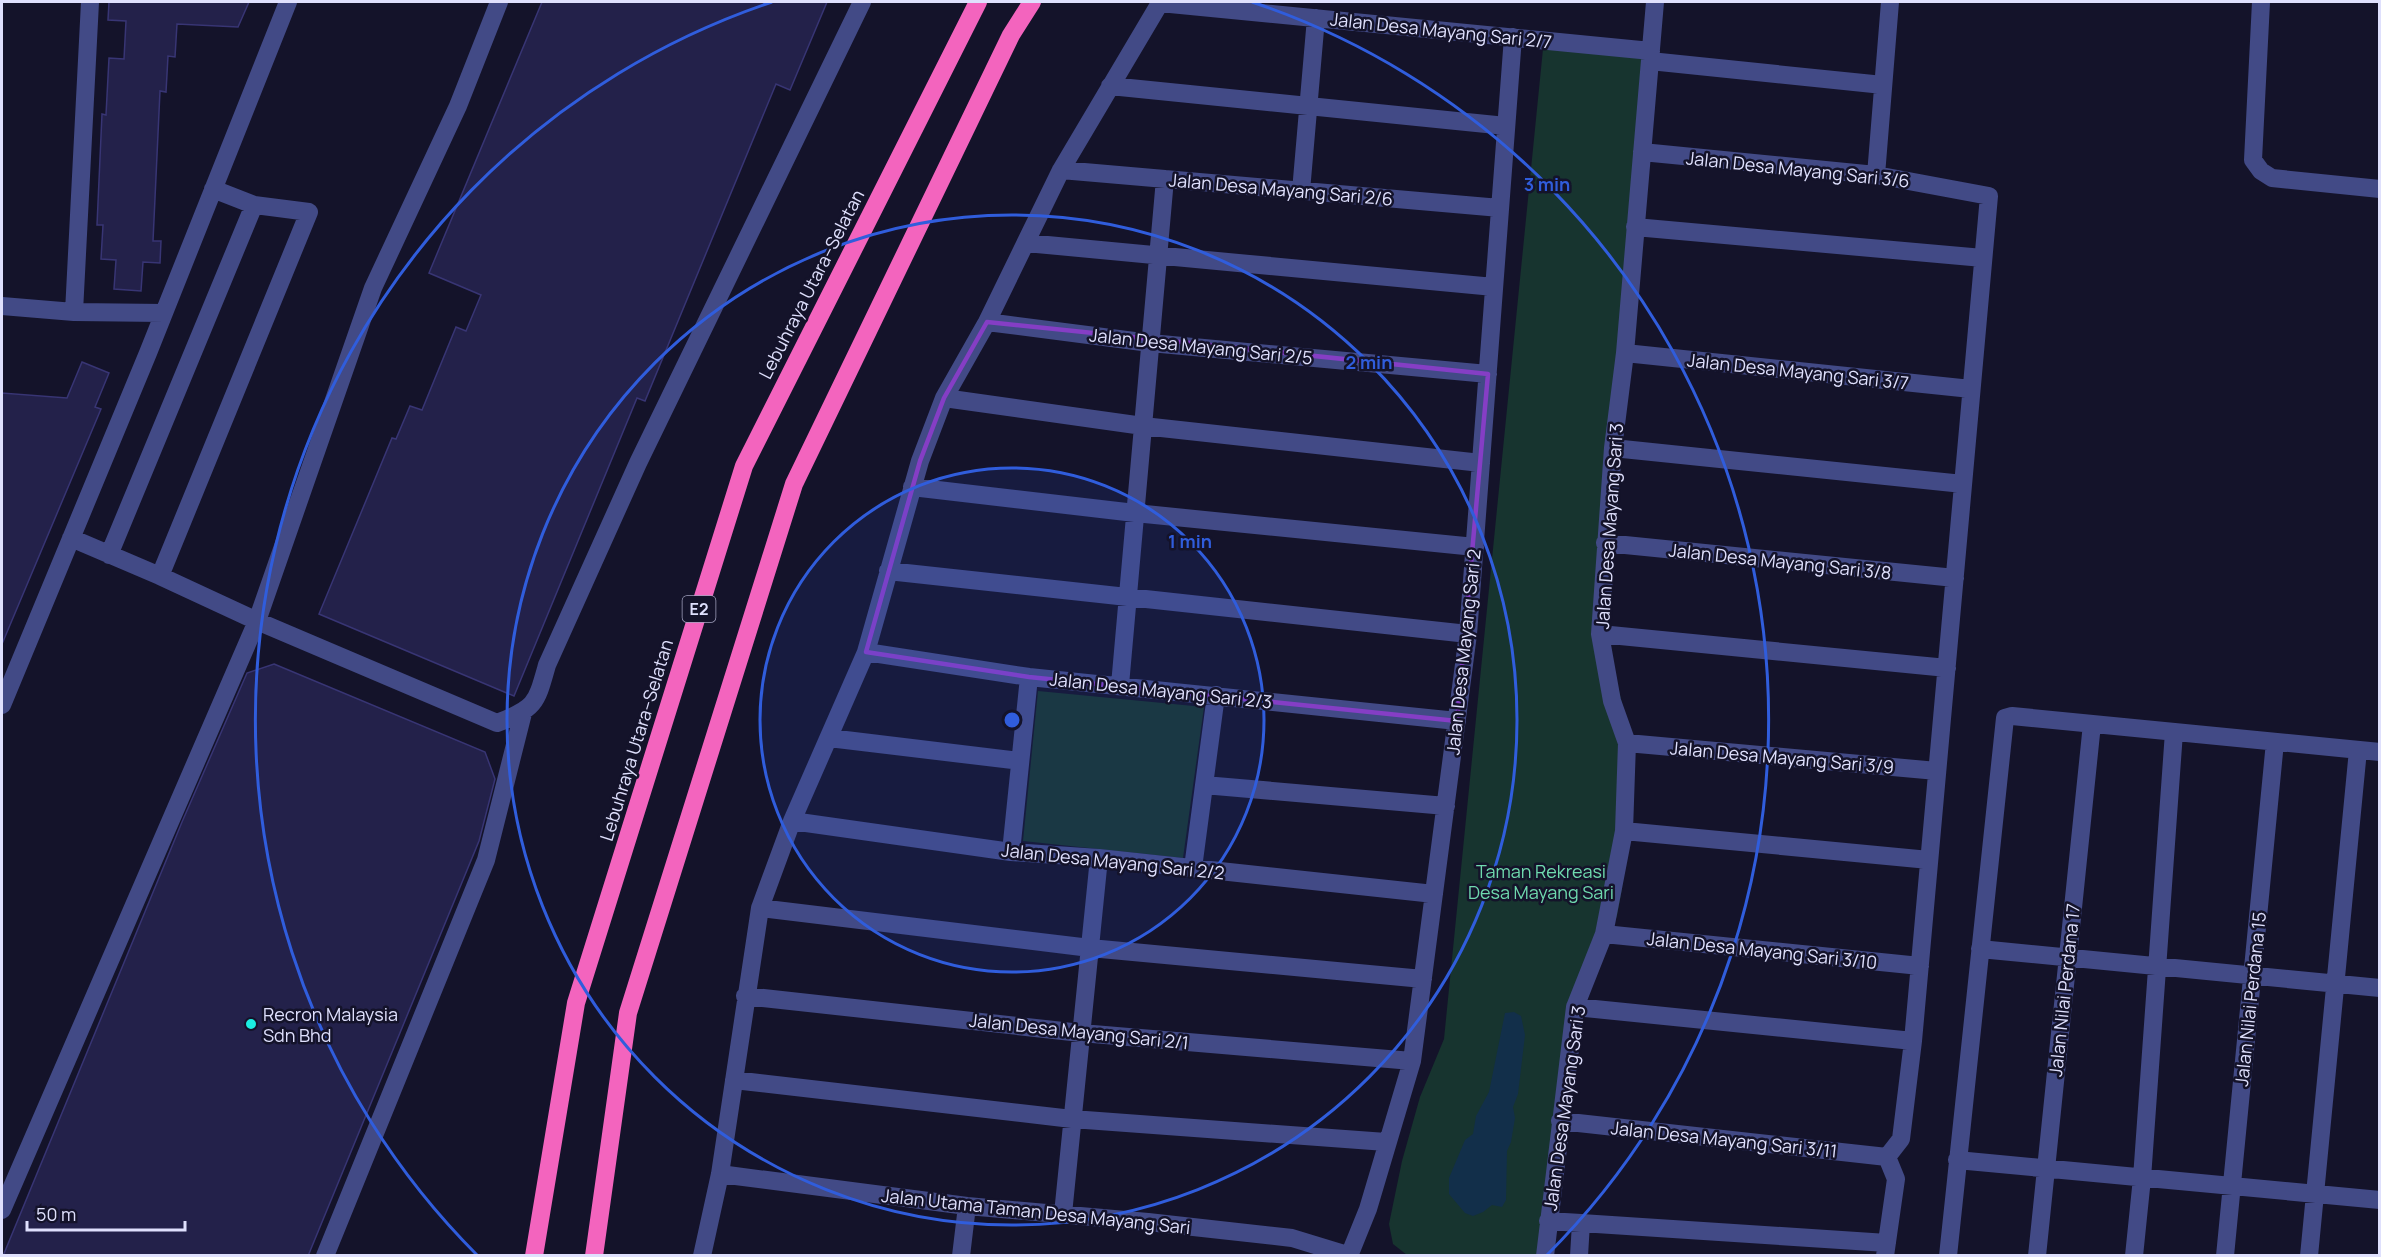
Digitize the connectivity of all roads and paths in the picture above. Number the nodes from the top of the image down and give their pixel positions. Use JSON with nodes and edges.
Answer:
{"nodes":[{"id":1,"x":90,"y":2,"type":"edge"},
{"id":2,"x":288,"y":2,"type":"edge"},
{"id":3,"x":499,"y":2,"type":"edge"},
{"id":4,"x":862,"y":2,"type":"edge"},
{"id":5,"x":978,"y":2,"type":"edge"},
{"id":6,"x":1032,"y":2,"type":"edge"},
{"id":7,"x":1655,"y":2,"type":"edge"},
{"id":8,"x":1890,"y":2,"type":"edge"},
{"id":9,"x":2261,"y":2,"type":"edge"},
{"id":10,"x":1160,"y":3,"type":"edge"},
{"id":11,"x":1316,"y":18,"type":"junction"},
{"id":12,"x":1513,"y":37,"type":"junction"},
{"id":13,"x":1650,"y":56,"type":"junction"},
{"id":14,"x":1883,"y":85,"type":"junction"},
{"id":15,"x":1110,"y":86,"type":"junction"},
{"id":16,"x":1309,"y":106,"type":"junction"},
{"id":17,"x":1506,"y":126,"type":"junction"},
{"id":18,"x":1642,"y":152,"type":"junction"},
{"id":19,"x":1061,"y":170,"type":"junction"},
{"id":20,"x":1876,"y":175,"type":"junction"},
{"id":21,"x":1165,"y":179,"type":"junction"},
{"id":22,"x":213,"y":189,"type":"junction"},
{"id":23,"x":2379,"y":189,"type":"edge"},
{"id":24,"x":1301,"y":191,"type":"junction"},
{"id":25,"x":254,"y":205,"type":"junction"},
{"id":26,"x":1500,"y":208,"type":"junction"},
{"id":27,"x":1635,"y":227,"type":"junction"},
{"id":28,"x":1026,"y":243,"type":"junction"},
{"id":29,"x":1158,"y":256,"type":"junction"},
{"id":30,"x":1983,"y":258,"type":"junction"},
{"id":31,"x":1494,"y":288,"type":"junction"},
{"id":32,"x":2,"y":306,"type":"edge"},
{"id":33,"x":74,"y":312,"type":"junction"},
{"id":34,"x":164,"y":313,"type":"junction"},
{"id":35,"x":987,"y":322,"type":"junction"},
{"id":36,"x":1150,"y":343,"type":"junction"},
{"id":37,"x":1625,"y":354,"type":"junction"},
{"id":38,"x":1488,"y":374,"type":"junction"},
{"id":39,"x":1971,"y":388,"type":"junction"},
{"id":40,"x":944,"y":398,"type":"junction"},
{"id":41,"x":1143,"y":426,"type":"junction"},
{"id":42,"x":1613,"y":448,"type":"junction"},
{"id":43,"x":1481,"y":463,"type":"junction"},
{"id":44,"x":1963,"y":484,"type":"junction"},
{"id":45,"x":912,"y":487,"type":"junction"},
{"id":46,"x":1135,"y":513,"type":"junction"},
{"id":47,"x":71,"y":538,"type":"junction"},
{"id":48,"x":1605,"y":543,"type":"junction"},
{"id":49,"x":1475,"y":547,"type":"junction"},
{"id":50,"x":109,"y":555,"type":"junction"},
{"id":51,"x":888,"y":571,"type":"junction"},
{"id":52,"x":160,"y":576,"type":"junction"},
{"id":53,"x":1954,"y":579,"type":"junction"},
{"id":54,"x":1128,"y":597,"type":"junction"},
{"id":55,"x":257,"y":621,"type":"junction"},
{"id":56,"x":1468,"y":634,"type":"junction"},
{"id":57,"x":1600,"y":634,"type":"junction"},
{"id":58,"x":866,"y":652,"type":"junction"},
{"id":59,"x":1947,"y":668,"type":"junction"},
{"id":60,"x":1029,"y":677,"type":"junction"},
{"id":61,"x":1119,"y":685,"type":"junction"},
{"id":62,"x":1216,"y":695,"type":"junction"},
{"id":63,"x":2,"y":705,"type":"edge"},
{"id":64,"x":522,"y":713,"type":"junction"},
{"id":65,"x":1457,"y":721,"type":"junction"},
{"id":66,"x":2092,"y":724,"type":"junction"},
{"id":67,"x":2174,"y":732,"type":"junction"},
{"id":68,"x":829,"y":738,"type":"junction"},
{"id":69,"x":2275,"y":742,"type":"junction"},
{"id":70,"x":1627,"y":743,"type":"junction"},
{"id":71,"x":2358,"y":750,"type":"junction"},
{"id":72,"x":2379,"y":752,"type":"edge"},
{"id":73,"x":1020,"y":761,"type":"junction"},
{"id":74,"x":1937,"y":771,"type":"junction"},
{"id":75,"x":1204,"y":785,"type":"junction"},
{"id":76,"x":1446,"y":806,"type":"junction"},
{"id":77,"x":792,"y":821,"type":"junction"},
{"id":78,"x":1624,"y":831,"type":"junction"},
{"id":79,"x":1011,"y":852,"type":"junction"},
{"id":80,"x":1099,"y":858,"type":"junction"},
{"id":81,"x":1929,"y":860,"type":"junction"},
{"id":82,"x":1192,"y":868,"type":"junction"},
{"id":83,"x":1434,"y":894,"type":"junction"},
{"id":84,"x":760,"y":908,"type":"junction"},
{"id":85,"x":1604,"y":934,"type":"junction"},
{"id":86,"x":1090,"y":948,"type":"junction"},
{"id":87,"x":1980,"y":949,"type":"junction"},
{"id":88,"x":2068,"y":956,"type":"junction"},
{"id":89,"x":2158,"y":965,"type":"junction"},
{"id":90,"x":1920,"y":966,"type":"junction"},
{"id":91,"x":2252,"y":975,"type":"junction"},
{"id":92,"x":1423,"y":979,"type":"junction"},
{"id":93,"x":2335,"y":983,"type":"junction"},
{"id":94,"x":2379,"y":988,"type":"edge"},
{"id":95,"x":745,"y":996,"type":"junction"},
{"id":96,"x":1575,"y":1007,"type":"junction"},
{"id":97,"x":1081,"y":1033,"type":"junction"},
{"id":98,"x":1913,"y":1041,"type":"junction"},
{"id":99,"x":1412,"y":1061,"type":"junction"},
{"id":100,"x":734,"y":1080,"type":"junction"},
{"id":101,"x":1072,"y":1119,"type":"junction"},
{"id":102,"x":1560,"y":1121,"type":"junction"},
{"id":103,"x":1386,"y":1142,"type":"junction"},
{"id":104,"x":1887,"y":1156,"type":"junction"},
{"id":105,"x":1957,"y":1160,"type":"junction"},
{"id":106,"x":2046,"y":1168,"type":"junction"},
{"id":107,"x":720,"y":1174,"type":"junction"},
{"id":108,"x":2142,"y":1178,"type":"junction"},
{"id":109,"x":2232,"y":1186,"type":"junction"},
{"id":110,"x":2315,"y":1194,"type":"junction"},
{"id":111,"x":2379,"y":1200,"type":"edge"},
{"id":112,"x":967,"y":1206,"type":"junction"},
{"id":113,"x":2,"y":1210,"type":"edge"},
{"id":114,"x":1063,"y":1214,"type":"junction"},
{"id":115,"x":1548,"y":1221,"type":"junction"},
{"id":116,"x":1581,"y":1223,"type":"junction"},
{"id":117,"x":1886,"y":1249,"type":"edge"},
{"id":118,"x":1350,"y":1255,"type":"edge"},
{"id":119,"x":325,"y":1256,"type":"edge"},
{"id":120,"x":534,"y":1256,"type":"edge"},
{"id":121,"x":594,"y":1256,"type":"edge"},
{"id":122,"x":702,"y":1256,"type":"edge"},
{"id":123,"x":961,"y":1256,"type":"edge"},
{"id":124,"x":1545,"y":1256,"type":"edge"},
{"id":125,"x":1579,"y":1256,"type":"edge"},
{"id":126,"x":1948,"y":1256,"type":"edge"},
{"id":127,"x":2037,"y":1256,"type":"edge"},
{"id":128,"x":2134,"y":1256,"type":"edge"},
{"id":129,"x":2225,"y":1256,"type":"edge"},
{"id":130,"x":2308,"y":1256,"type":"edge"}],
"edges":[{"from":1,"to":33,"type":"street"},
{"from":2,"to":22,"type":"street"},
{"from":3,"to":55,"type":"street"},
{"from":4,"to":64,"type":"street"},
{"from":5,"to":120,"type":"highway","name":"Lebuhraya Utara–Selatan","number":"E2"},
{"from":6,"to":121,"type":"highway"},
{"from":7,"to":13,"type":"street","name":"Jalan Desa Mayang Sari 3"},
{"from":8,"to":14,"type":"street"},
{"from":9,"to":23,"type":"street"},
{"from":10,"to":11,"type":"street","name":"Jalan Desa Mayang Sari 2/7"},
{"from":10,"to":15,"type":"street"},
{"from":11,"to":12,"type":"street","name":"Jalan Desa Mayang Sari 2/7"},
{"from":11,"to":16,"type":"street"},
{"from":12,"to":13,"type":"street","name":"Jalan Desa Mayang Sari 2/7"},
{"from":12,"to":17,"type":"street","name":"Jalan Desa Mayang Sari 2"},
{"from":13,"to":14,"type":"street","name":"Jalan Desa Mayang Sari 2/7"},
{"from":13,"to":18,"type":"street","name":"Jalan Desa Mayang Sari 3"},
{"from":14,"to":20,"type":"street"},
{"from":15,"to":16,"type":"street"},
{"from":15,"to":19,"type":"street"},
{"from":16,"to":17,"type":"street"},
{"from":16,"to":24,"type":"street"},
{"from":17,"to":26,"type":"street","name":"Jalan Desa Mayang Sari 2"},
{"from":18,"to":20,"type":"street","name":"Jalan Desa Mayang Sari 3/6"},
{"from":18,"to":27,"type":"street","name":"Jalan Desa Mayang Sari 3"},
{"from":19,"to":21,"type":"street","name":"Jalan Desa Mayang Sari 2/6"},
{"from":19,"to":28,"type":"street"},
{"from":20,"to":30,"type":"street","name":"Jalan Desa Mayang Sari 3/6"},
{"from":21,"to":24,"type":"street","name":"Jalan Desa Mayang Sari 2/6"},
{"from":21,"to":29,"type":"street"},
{"from":22,"to":25,"type":"street"},
{"from":22,"to":34,"type":"street"},
{"from":24,"to":26,"type":"street","name":"Jalan Desa Mayang Sari 2/6"},
{"from":25,"to":50,"type":"street"},
{"from":25,"to":52,"type":"street"},
{"from":26,"to":31,"type":"street","name":"Jalan Desa Mayang Sari 2"},
{"from":27,"to":30,"type":"street"},
{"from":27,"to":37,"type":"street","name":"Jalan Desa Mayang Sari 3"},
{"from":28,"to":29,"type":"street"},
{"from":28,"to":35,"type":"street"},
{"from":29,"to":31,"type":"street"},
{"from":29,"to":36,"type":"street"},
{"from":30,"to":39,"type":"street"},
{"from":31,"to":38,"type":"street","name":"Jalan Desa Mayang Sari 2"},
{"from":32,"to":33,"type":"street"},
{"from":33,"to":34,"type":"street"},
{"from":34,"to":47,"type":"street"},
{"from":35,"to":36,"type":"street","name":"Jalan Desa Mayang Sari 2/5"},
{"from":35,"to":40,"type":"street"},
{"from":36,"to":38,"type":"street","name":"Jalan Desa Mayang Sari 2/5"},
{"from":36,"to":41,"type":"street"},
{"from":37,"to":39,"type":"street","name":"Jalan Desa Mayang Sari 3/7"},
{"from":37,"to":42,"type":"street","name":"Jalan Desa Mayang Sari 3"},
{"from":38,"to":43,"type":"street","name":"Jalan Desa Mayang Sari 2"},
{"from":39,"to":44,"type":"street"},
{"from":40,"to":41,"type":"street"},
{"from":40,"to":45,"type":"street"},
{"from":41,"to":43,"type":"street"},
{"from":41,"to":46,"type":"street"},
{"from":42,"to":44,"type":"street"},
{"from":42,"to":48,"type":"street","name":"Jalan Desa Mayang Sari 3"},
{"from":43,"to":49,"type":"street","name":"Jalan Desa Mayang Sari 2"},
{"from":44,"to":53,"type":"street"},
{"from":45,"to":46,"type":"street"},
{"from":45,"to":51,"type":"street"},
{"from":46,"to":49,"type":"street"},
{"from":46,"to":54,"type":"street"},
{"from":47,"to":50,"type":"street"},
{"from":47,"to":63,"type":"street"},
{"from":48,"to":53,"type":"street","name":"Jalan Desa Mayang Sari 3/8"},
{"from":48,"to":57,"type":"street","name":"Jalan Desa Mayang Sari 3"},
{"from":49,"to":56,"type":"street","name":"Jalan Desa Mayang Sari 2"},
{"from":50,"to":52,"type":"street"},
{"from":51,"to":54,"type":"street"},
{"from":51,"to":58,"type":"street"},
{"from":52,"to":55,"type":"street"},
{"from":53,"to":59,"type":"street"},
{"from":54,"to":56,"type":"street"},
{"from":54,"to":61,"type":"street"},
{"from":55,"to":64,"type":"street"},
{"from":55,"to":113,"type":"street"},
{"from":56,"to":65,"type":"street","name":"Jalan Desa Mayang Sari 2"},
{"from":57,"to":59,"type":"street"},
{"from":57,"to":70,"type":"street","name":"Jalan Desa Mayang Sari 3"},
{"from":58,"to":60,"type":"street","name":"Jalan Desa Mayang Sari 2/3"},
{"from":58,"to":68,"type":"street"},
{"from":59,"to":74,"type":"street"},
{"from":60,"to":61,"type":"street","name":"Jalan Desa Mayang Sari 2/3"},
{"from":60,"to":73,"type":"street"},
{"from":61,"to":62,"type":"street","name":"Jalan Desa Mayang Sari 2/3"},
{"from":62,"to":65,"type":"street","name":"Jalan Desa Mayang Sari 2/3"},
{"from":62,"to":75,"type":"street"},
{"from":64,"to":119,"type":"street"},
{"from":65,"to":76,"type":"street","name":"Jalan Desa Mayang Sari 2"},
{"from":66,"to":67,"type":"street"},
{"from":66,"to":87,"type":"street"},
{"from":66,"to":88,"type":"street","name":"Jalan Nilai Perdana 17"},
{"from":67,"to":69,"type":"street"},
{"from":67,"to":89,"type":"street"},
{"from":68,"to":73,"type":"street"},
{"from":68,"to":77,"type":"street"},
{"from":69,"to":71,"type":"street"},
{"from":69,"to":91,"type":"street","name":"Jalan Nilai Perdana 15"},
{"from":70,"to":74,"type":"street","name":"Jalan Desa Mayang Sari 3/9"},
{"from":70,"to":78,"type":"street","name":"Jalan Desa Mayang Sari 3"},
{"from":71,"to":72,"type":"street"},
{"from":71,"to":93,"type":"street"},
{"from":73,"to":79,"type":"street"},
{"from":74,"to":81,"type":"street"},
{"from":75,"to":76,"type":"street"},
{"from":75,"to":82,"type":"street"},
{"from":76,"to":83,"type":"street","name":"Jalan Desa Mayang Sari 2"},
{"from":77,"to":79,"type":"street","name":"Jalan Desa Mayang Sari 2/2"},
{"from":77,"to":84,"type":"street"},
{"from":78,"to":81,"type":"street"},
{"from":78,"to":85,"type":"street","name":"Jalan Desa Mayang Sari 3"},
{"from":79,"to":80,"type":"street","name":"Jalan Desa Mayang Sari 2/2"},
{"from":80,"to":82,"type":"street","name":"Jalan Desa Mayang Sari 2/2"},
{"from":80,"to":86,"type":"street"},
{"from":81,"to":90,"type":"street"},
{"from":82,"to":83,"type":"street","name":"Jalan Desa Mayang Sari 2/2"},
{"from":83,"to":92,"type":"street","name":"Jalan Desa Mayang Sari 2"},
{"from":84,"to":86,"type":"street"},
{"from":84,"to":95,"type":"street"},
{"from":85,"to":90,"type":"street","name":"Jalan Desa Mayang Sari 3/10"},
{"from":85,"to":96,"type":"street","name":"Jalan Desa Mayang Sari 3"},
{"from":86,"to":92,"type":"street"},
{"from":86,"to":97,"type":"street"},
{"from":87,"to":88,"type":"street"},
{"from":87,"to":105,"type":"street"},
{"from":88,"to":89,"type":"street"},
{"from":88,"to":106,"type":"street","name":"Jalan Nilai Perdana 17"},
{"from":89,"to":91,"type":"street"},
{"from":89,"to":108,"type":"street"},
{"from":90,"to":98,"type":"street"},
{"from":91,"to":93,"type":"street"},
{"from":91,"to":109,"type":"street","name":"Jalan Nilai Perdana 15"},
{"from":92,"to":99,"type":"street","name":"Jalan Desa Mayang Sari 2"},
{"from":93,"to":94,"type":"street"},
{"from":93,"to":110,"type":"street"},
{"from":95,"to":97,"type":"street","name":"Jalan Desa Mayang Sari 2/1"},
{"from":95,"to":100,"type":"street"},
{"from":96,"to":98,"type":"street"},
{"from":96,"to":102,"type":"street","name":"Jalan Desa Mayang Sari 3"},
{"from":97,"to":99,"type":"street","name":"Jalan Desa Mayang Sari 2/1"},
{"from":97,"to":101,"type":"street"},
{"from":98,"to":104,"type":"street"},
{"from":99,"to":103,"type":"street","name":"Jalan Desa Mayang Sari 2"},
{"from":100,"to":101,"type":"street"},
{"from":100,"to":107,"type":"street"},
{"from":101,"to":103,"type":"street"},
{"from":101,"to":114,"type":"street"},
{"from":102,"to":104,"type":"street","name":"Jalan Desa Mayang Sari 3/11"},
{"from":102,"to":115,"type":"street","name":"Jalan Desa Mayang Sari 3"},
{"from":103,"to":118,"type":"street","name":"Jalan Desa Mayang Sari 2"},
{"from":104,"to":117,"type":"street"},
{"from":105,"to":106,"type":"street"},
{"from":105,"to":126,"type":"street"},
{"from":106,"to":108,"type":"street"},
{"from":106,"to":127,"type":"street","name":"Jalan Nilai Perdana 17"},
{"from":107,"to":112,"type":"street","name":"Jalan Utama Taman Desa Mayang Sari"},
{"from":107,"to":122,"type":"street"},
{"from":108,"to":109,"type":"street"},
{"from":108,"to":128,"type":"street"},
{"from":109,"to":110,"type":"street"},
{"from":109,"to":129,"type":"street","name":"Jalan Nilai Perdana 15"},
{"from":110,"to":111,"type":"street"},
{"from":110,"to":130,"type":"street"},
{"from":112,"to":114,"type":"street","name":"Jalan Utama Taman Desa Mayang Sari"},
{"from":112,"to":123,"type":"street"},
{"from":114,"to":118,"type":"street","name":"Jalan Utama Taman Desa Mayang Sari"},
{"from":115,"to":116,"type":"street"},
{"from":115,"to":124,"type":"street","name":"Jalan Desa Mayang Sari 3"},
{"from":116,"to":117,"type":"street"},
{"from":116,"to":125,"type":"street"}]}
